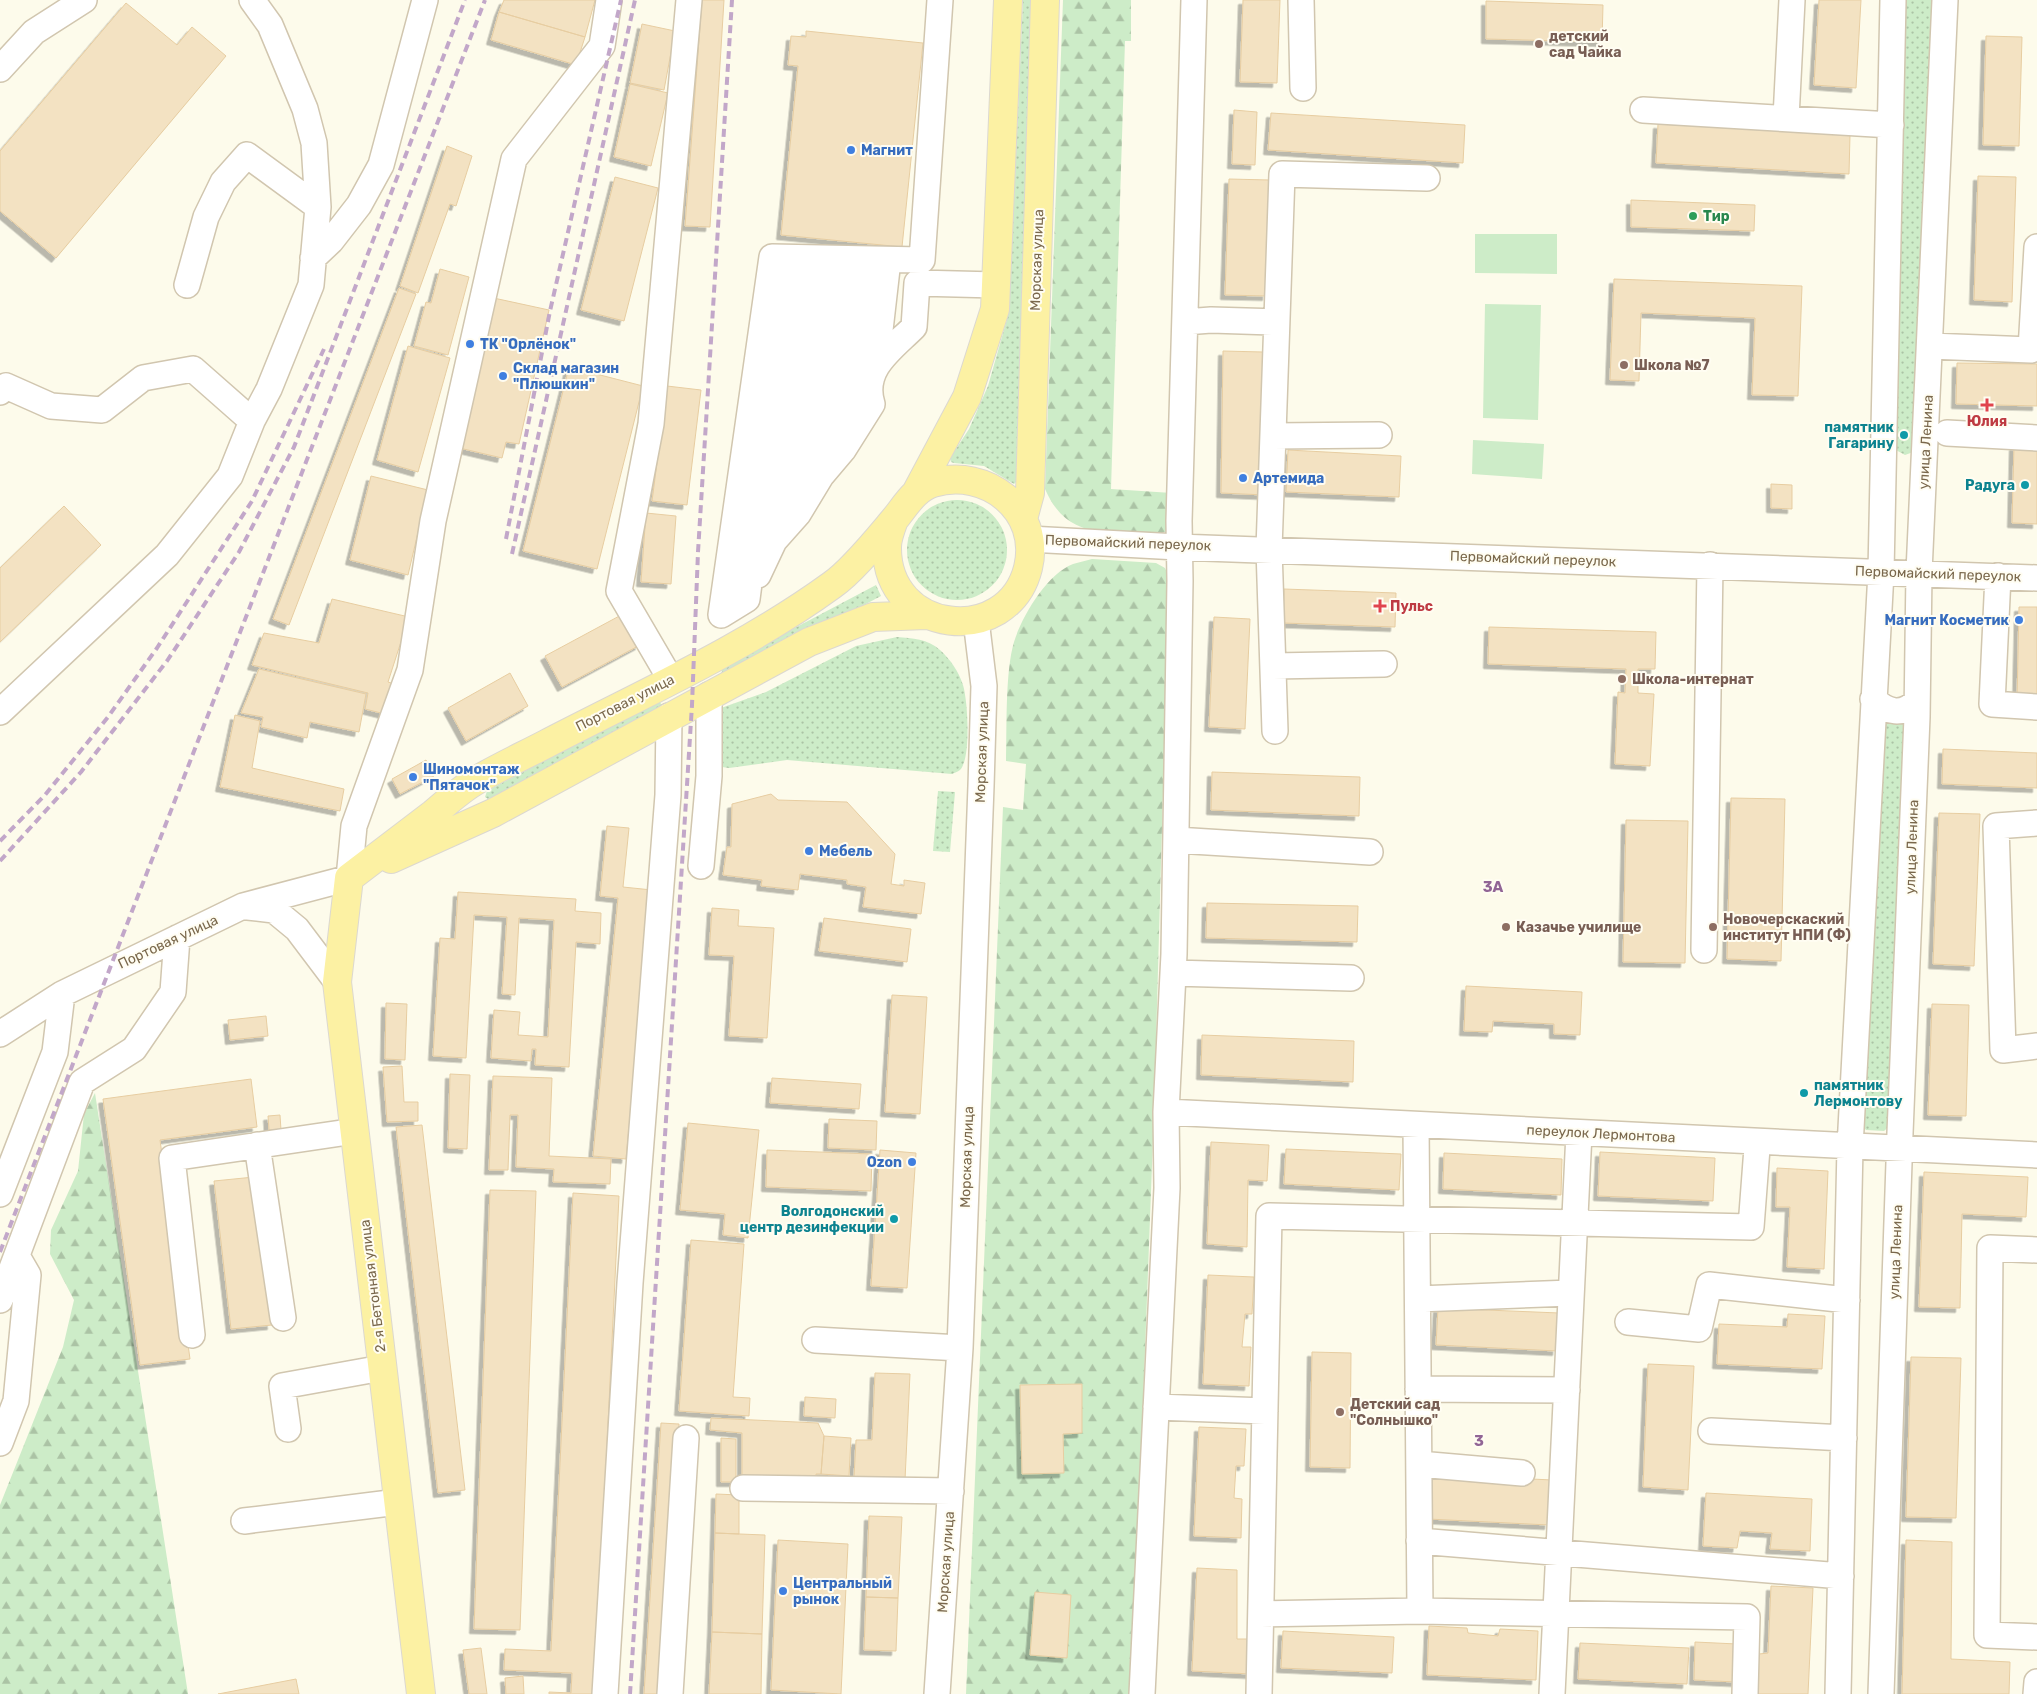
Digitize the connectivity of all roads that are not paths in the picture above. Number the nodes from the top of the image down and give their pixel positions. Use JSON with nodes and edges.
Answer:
{"nodes":[{"id":1,"x":84,"y":0,"type":"edge"},
{"id":2,"x":252,"y":0,"type":"edge"},
{"id":3,"x":424,"y":0,"type":"edge"},
{"id":4,"x":610,"y":0,"type":"edge"},
{"id":5,"x":689,"y":0,"type":"edge"},
{"id":6,"x":940,"y":0,"type":"edge"},
{"id":7,"x":1008,"y":0,"type":"edge"},
{"id":8,"x":1045,"y":0,"type":"edge"},
{"id":9,"x":1194,"y":0,"type":"edge"},
{"id":10,"x":1301,"y":0,"type":"edge"},
{"id":11,"x":1792,"y":0,"type":"edge"},
{"id":12,"x":1893,"y":0,"type":"edge"},
{"id":13,"x":1945,"y":0,"type":"edge"},
{"id":14,"x":0,"y":69,"type":"edge"},
{"id":15,"x":1303,"y":88,"type":"dead end"},
{"id":16,"x":1642,"y":110,"type":"dead end"},
{"id":17,"x":1786,"y":118,"type":"junction"},
{"id":18,"x":1891,"y":125,"type":"junction"},
{"id":19,"x":1427,"y":178,"type":"dead end"},
{"id":20,"x":318,"y":207,"type":"junction"},
{"id":21,"x":2037,"y":247,"type":"edge"},
{"id":22,"x":313,"y":258,"type":"junction"},
{"id":23,"x":838,"y":259,"type":"junction"},
{"id":24,"x":187,"y":285,"type":"dead end"},
{"id":25,"x":996,"y":285,"type":"junction"},
{"id":26,"x":1185,"y":322,"type":"junction"},
{"id":27,"x":1276,"y":322,"type":"junction"},
{"id":28,"x":1930,"y":346,"type":"junction"},
{"id":29,"x":865,"y":364,"type":"junction"},
{"id":30,"x":0,"y":392,"type":"edge"},
{"id":31,"x":252,"y":421,"type":"junction"},
{"id":32,"x":1947,"y":433,"type":"dead end"},
{"id":33,"x":1379,"y":435,"type":"dead end"},
{"id":34,"x":1273,"y":436,"type":"junction"},
{"id":35,"x":2037,"y":438,"type":"edge"},
{"id":36,"x":834,"y":450,"type":"junction"},
{"id":37,"x":812,"y":474,"type":"junction"},
{"id":38,"x":917,"y":491,"type":"junction"},
{"id":39,"x":788,"y":513,"type":"junction"},
{"id":40,"x":894,"y":520,"type":"junction"},
{"id":41,"x":1026,"y":529,"type":"junction"},
{"id":42,"x":764,"y":540,"type":"junction"},
{"id":43,"x":1178,"y":547,"type":"junction"},
{"id":44,"x":1269,"y":549,"type":"junction"},
{"id":45,"x":1710,"y":565,"type":"junction"},
{"id":46,"x":1881,"y":572,"type":"junction"},
{"id":47,"x":1919,"y":572,"type":"junction"},
{"id":48,"x":1998,"y":576,"type":"junction"},
{"id":49,"x":2037,"y":578,"type":"edge"},
{"id":50,"x":927,"y":615,"type":"junction"},
{"id":51,"x":976,"y":620,"type":"junction"},
{"id":52,"x":1384,"y":664,"type":"dead end"},
{"id":53,"x":1273,"y":666,"type":"junction"},
{"id":54,"x":671,"y":680,"type":"junction"},
{"id":55,"x":709,"y":695,"type":"junction"},
{"id":56,"x":1873,"y":699,"type":"junction"},
{"id":57,"x":1918,"y":701,"type":"junction"},
{"id":58,"x":2037,"y":707,"type":"edge"},
{"id":59,"x":0,"y":712,"type":"edge"},
{"id":60,"x":669,"y":716,"type":"junction"},
{"id":61,"x":1275,"y":731,"type":"dead end"},
{"id":62,"x":475,"y":781,"type":"junction"},
{"id":63,"x":493,"y":813,"type":"junction"},
{"id":64,"x":2037,"y":823,"type":"edge"},
{"id":65,"x":1176,"y":840,"type":"junction"},
{"id":66,"x":1370,"y":852,"type":"dead end"},
{"id":67,"x":701,"y":866,"type":"dead end"},
{"id":68,"x":349,"y":878,"type":"junction"},
{"id":69,"x":243,"y":906,"type":"junction"},
{"id":70,"x":177,"y":938,"type":"junction"},
{"id":71,"x":1704,"y":950,"type":"dead end"},
{"id":72,"x":1173,"y":973,"type":"junction"},
{"id":73,"x":1350,"y":978,"type":"dead end"},
{"id":74,"x":337,"y":982,"type":"junction"},
{"id":75,"x":62,"y":994,"type":"junction"},
{"id":76,"x":0,"y":1034,"type":"edge"},
{"id":77,"x":2037,"y":1046,"type":"edge"},
{"id":78,"x":1166,"y":1112,"type":"junction"},
{"id":79,"x":1416,"y":1125,"type":"junction"},
{"id":80,"x":355,"y":1131,"type":"junction"},
{"id":81,"x":1579,"y":1133,"type":"junction"},
{"id":82,"x":257,"y":1145,"type":"junction"},
{"id":83,"x":1850,"y":1147,"type":"junction"},
{"id":84,"x":1756,"y":1148,"type":"dead end"},
{"id":85,"x":1899,"y":1149,"type":"junction"},
{"id":86,"x":2037,"y":1155,"type":"edge"},
{"id":87,"x":0,"y":1194,"type":"edge"},
{"id":88,"x":1417,"y":1220,"type":"junction"},
{"id":89,"x":1575,"y":1223,"type":"junction"},
{"id":90,"x":2037,"y":1250,"type":"edge"},
{"id":91,"x":17,"y":1256,"type":"junction"},
{"id":92,"x":1571,"y":1294,"type":"junction"},
{"id":93,"x":1418,"y":1299,"type":"junction"},
{"id":94,"x":0,"y":1300,"type":"edge"},
{"id":95,"x":1847,"y":1300,"type":"junction"},
{"id":96,"x":283,"y":1318,"type":"dead end"},
{"id":97,"x":1628,"y":1322,"type":"dead end"},
{"id":98,"x":192,"y":1335,"type":"dead end"},
{"id":99,"x":815,"y":1340,"type":"dead end"},
{"id":100,"x":960,"y":1348,"type":"junction"},
{"id":101,"x":382,"y":1368,"type":"junction"},
{"id":102,"x":1418,"y":1388,"type":"junction"},
{"id":103,"x":1567,"y":1390,"type":"junction"},
{"id":104,"x":1156,"y":1406,"type":"junction"},
{"id":105,"x":1265,"y":1411,"type":"junction"},
{"id":106,"x":288,"y":1429,"type":"dead end"},
{"id":107,"x":1711,"y":1431,"type":"dead end"},
{"id":108,"x":686,"y":1438,"type":"dead end"},
{"id":109,"x":1844,"y":1438,"type":"junction"},
{"id":110,"x":0,"y":1443,"type":"edge"},
{"id":111,"x":1419,"y":1464,"type":"junction"},
{"id":112,"x":1522,"y":1472,"type":"dead end"},
{"id":113,"x":743,"y":1488,"type":"dead end"},
{"id":114,"x":951,"y":1491,"type":"junction"},
{"id":115,"x":398,"y":1502,"type":"junction"},
{"id":116,"x":244,"y":1522,"type":"dead end"},
{"id":117,"x":1419,"y":1541,"type":"junction"},
{"id":118,"x":1559,"y":1553,"type":"junction"},
{"id":119,"x":1841,"y":1576,"type":"junction"},
{"id":120,"x":1420,"y":1611,"type":"junction"},
{"id":121,"x":1261,"y":1614,"type":"junction"},
{"id":122,"x":1556,"y":1614,"type":"junction"},
{"id":123,"x":2037,"y":1637,"type":"edge"},
{"id":124,"x":2037,"y":1682,"type":"edge"},
{"id":125,"x":421,"y":1694,"type":"edge"},
{"id":126,"x":605,"y":1694,"type":"edge"},
{"id":127,"x":670,"y":1694,"type":"edge"},
{"id":128,"x":937,"y":1694,"type":"edge"},
{"id":129,"x":1142,"y":1694,"type":"edge"},
{"id":130,"x":1259,"y":1694,"type":"edge"},
{"id":131,"x":1552,"y":1694,"type":"edge"},
{"id":132,"x":1745,"y":1694,"type":"edge"},
{"id":133,"x":1838,"y":1694,"type":"edge"},
{"id":134,"x":1881,"y":1694,"type":"edge"},
{"id":135,"x":2036,"y":1694,"type":"edge"}],
"edges":[{"from":1,"to":14,"type":"street"},
{"from":2,"to":20,"type":"street"},
{"from":3,"to":22,"type":"street"},
{"from":4,"to":68,"type":"street"},
{"from":5,"to":54,"type":"street"},
{"from":6,"to":23,"type":"street"},
{"from":7,"to":25,"type":"main road"},
{"from":8,"to":41,"type":"main road","name":"Морская улица"},
{"from":9,"to":26,"type":"street"},
{"from":10,"to":15,"type":"street"},
{"from":11,"to":17,"type":"street"},
{"from":12,"to":18,"type":"street"},
{"from":13,"to":28,"type":"street","name":"улица Ленина"},
{"from":16,"to":17,"type":"street"},
{"from":17,"to":18,"type":"street"},
{"from":18,"to":46,"type":"street"},
{"from":19,"to":27,"type":"street"},
{"from":20,"to":22,"type":"street"},
{"from":20,"to":24,"type":"street"},
{"from":21,"to":28,"type":"street"},
{"from":22,"to":31,"type":"street"},
{"from":23,"to":29,"type":"street"},
{"from":23,"to":36,"type":"street"},
{"from":23,"to":37,"type":"street"},
{"from":23,"to":39,"type":"street"},
{"from":23,"to":42,"type":"street"},
{"from":23,"to":42,"type":"street"},
{"from":25,"to":29,"type":"street"},
{"from":25,"to":38,"type":"main road"},
{"from":26,"to":27,"type":"street"},
{"from":26,"to":43,"type":"street"},
{"from":27,"to":34,"type":"street"},
{"from":28,"to":47,"type":"street","name":"улица Ленина"},
{"from":29,"to":36,"type":"street"},
{"from":30,"to":31,"type":"street"},
{"from":31,"to":59,"type":"street"},
{"from":32,"to":35,"type":"street"},
{"from":33,"to":34,"type":"street"},
{"from":34,"to":44,"type":"street"},
{"from":36,"to":37,"type":"street"},
{"from":37,"to":39,"type":"street"},
{"from":38,"to":40,"type":"main road"},
{"from":38,"to":41,"type":"main road"},
{"from":39,"to":42,"type":"street"},
{"from":40,"to":50,"type":"main road"},
{"from":40,"to":54,"type":"main road","name":"Портовая улица"},
{"from":41,"to":43,"type":"street","name":"Первомайский переулок"},
{"from":41,"to":51,"type":"main road"},
{"from":43,"to":44,"type":"street","name":"Первомайский переулок"},
{"from":43,"to":65,"type":"street"},
{"from":44,"to":45,"type":"street","name":"Первомайский переулок"},
{"from":44,"to":53,"type":"street"},
{"from":45,"to":46,"type":"street","name":"Первомайский переулок"},
{"from":45,"to":71,"type":"street"},
{"from":46,"to":47,"type":"street","name":"Первомайский переулок"},
{"from":46,"to":56,"type":"street"},
{"from":47,"to":48,"type":"street","name":"Первомайский переулок"},
{"from":47,"to":57,"type":"street","name":"улица Ленина"},
{"from":48,"to":49,"type":"street","name":"Первомайский переулок"},
{"from":48,"to":58,"type":"street"},
{"from":50,"to":51,"type":"main road"},
{"from":50,"to":55,"type":"main road","name":"Портовая улица"},
{"from":51,"to":100,"type":"street","name":"Морская улица"},
{"from":52,"to":53,"type":"street"},
{"from":53,"to":61,"type":"street"},
{"from":54,"to":62,"type":"main road","name":"Портовая улица"},
{"from":55,"to":60,"type":"main road","name":"Портовая улица"},
{"from":55,"to":67,"type":"street"},
{"from":56,"to":57,"type":"street"},
{"from":56,"to":83,"type":"street"},
{"from":57,"to":85,"type":"street","name":"улица Ленина"},
{"from":60,"to":63,"type":"main road","name":"Портовая улица"},
{"from":60,"to":126,"type":"street"},
{"from":62,"to":63,"type":"main road"},
{"from":62,"to":68,"type":"main road","name":"Портовая улица"},
{"from":63,"to":68,"type":"main road","name":"Портовая улица"},
{"from":64,"to":77,"type":"street"},
{"from":65,"to":66,"type":"street"},
{"from":65,"to":72,"type":"street"},
{"from":68,"to":69,"type":"street","name":"Портовая улица"},
{"from":68,"to":74,"type":"main road","name":"2-я Бетонная улица"},
{"from":69,"to":70,"type":"street","name":"Портовая улица"},
{"from":69,"to":74,"type":"street"},
{"from":70,"to":75,"type":"street","name":"Портовая улица"},
{"from":70,"to":91,"type":"street"},
{"from":72,"to":73,"type":"street"},
{"from":72,"to":78,"type":"street"},
{"from":74,"to":80,"type":"main road","name":"2-я Бетонная улица"},
{"from":75,"to":76,"type":"street","name":"Портовая улица"},
{"from":75,"to":87,"type":"street"},
{"from":78,"to":79,"type":"street","name":"переулок Лермонтова"},
{"from":78,"to":104,"type":"street"},
{"from":79,"to":81,"type":"street","name":"переулок Лермонтова"},
{"from":79,"to":88,"type":"street"},
{"from":80,"to":82,"type":"street"},
{"from":80,"to":101,"type":"main road","name":"2-я Бетонная улица"},
{"from":81,"to":83,"type":"street","name":"переулок Лермонтова"},
{"from":81,"to":89,"type":"street"},
{"from":82,"to":96,"type":"street"},
{"from":82,"to":98,"type":"street"},
{"from":83,"to":85,"type":"street","name":"переулок Лермонтова"},
{"from":83,"to":95,"type":"street"},
{"from":84,"to":89,"type":"street"},
{"from":85,"to":86,"type":"street","name":"переулок Лермонтова"},
{"from":85,"to":134,"type":"street","name":"улица Ленина"},
{"from":88,"to":89,"type":"street"},
{"from":88,"to":93,"type":"street"},
{"from":88,"to":105,"type":"street"},
{"from":89,"to":92,"type":"street"},
{"from":90,"to":123,"type":"street"},
{"from":91,"to":94,"type":"street"},
{"from":91,"to":110,"type":"street"},
{"from":92,"to":93,"type":"street"},
{"from":92,"to":103,"type":"street"},
{"from":93,"to":102,"type":"street"},
{"from":95,"to":97,"type":"street"},
{"from":95,"to":109,"type":"street"},
{"from":99,"to":100,"type":"street"},
{"from":100,"to":114,"type":"street","name":"Морская улица"},
{"from":101,"to":106,"type":"street"},
{"from":101,"to":115,"type":"main road","name":"2-я Бетонная улица"},
{"from":102,"to":103,"type":"street"},
{"from":102,"to":111,"type":"street"},
{"from":103,"to":118,"type":"street"},
{"from":104,"to":105,"type":"street"},
{"from":104,"to":129,"type":"street"},
{"from":105,"to":121,"type":"street"},
{"from":107,"to":109,"type":"street"},
{"from":108,"to":127,"type":"street"},
{"from":109,"to":119,"type":"street"},
{"from":111,"to":112,"type":"street"},
{"from":111,"to":117,"type":"street"},
{"from":113,"to":114,"type":"street"},
{"from":114,"to":128,"type":"street","name":"Морская улица"},
{"from":115,"to":116,"type":"street"},
{"from":115,"to":125,"type":"main road","name":"2-я Бетонная улица"},
{"from":117,"to":118,"type":"street"},
{"from":117,"to":120,"type":"street"},
{"from":118,"to":119,"type":"street"},
{"from":118,"to":122,"type":"street"},
{"from":119,"to":133,"type":"street"},
{"from":120,"to":121,"type":"street"},
{"from":120,"to":122,"type":"street"},
{"from":121,"to":130,"type":"street"},
{"from":122,"to":131,"type":"street"},
{"from":122,"to":132,"type":"street"},
{"from":124,"to":135,"type":"street"}]}
